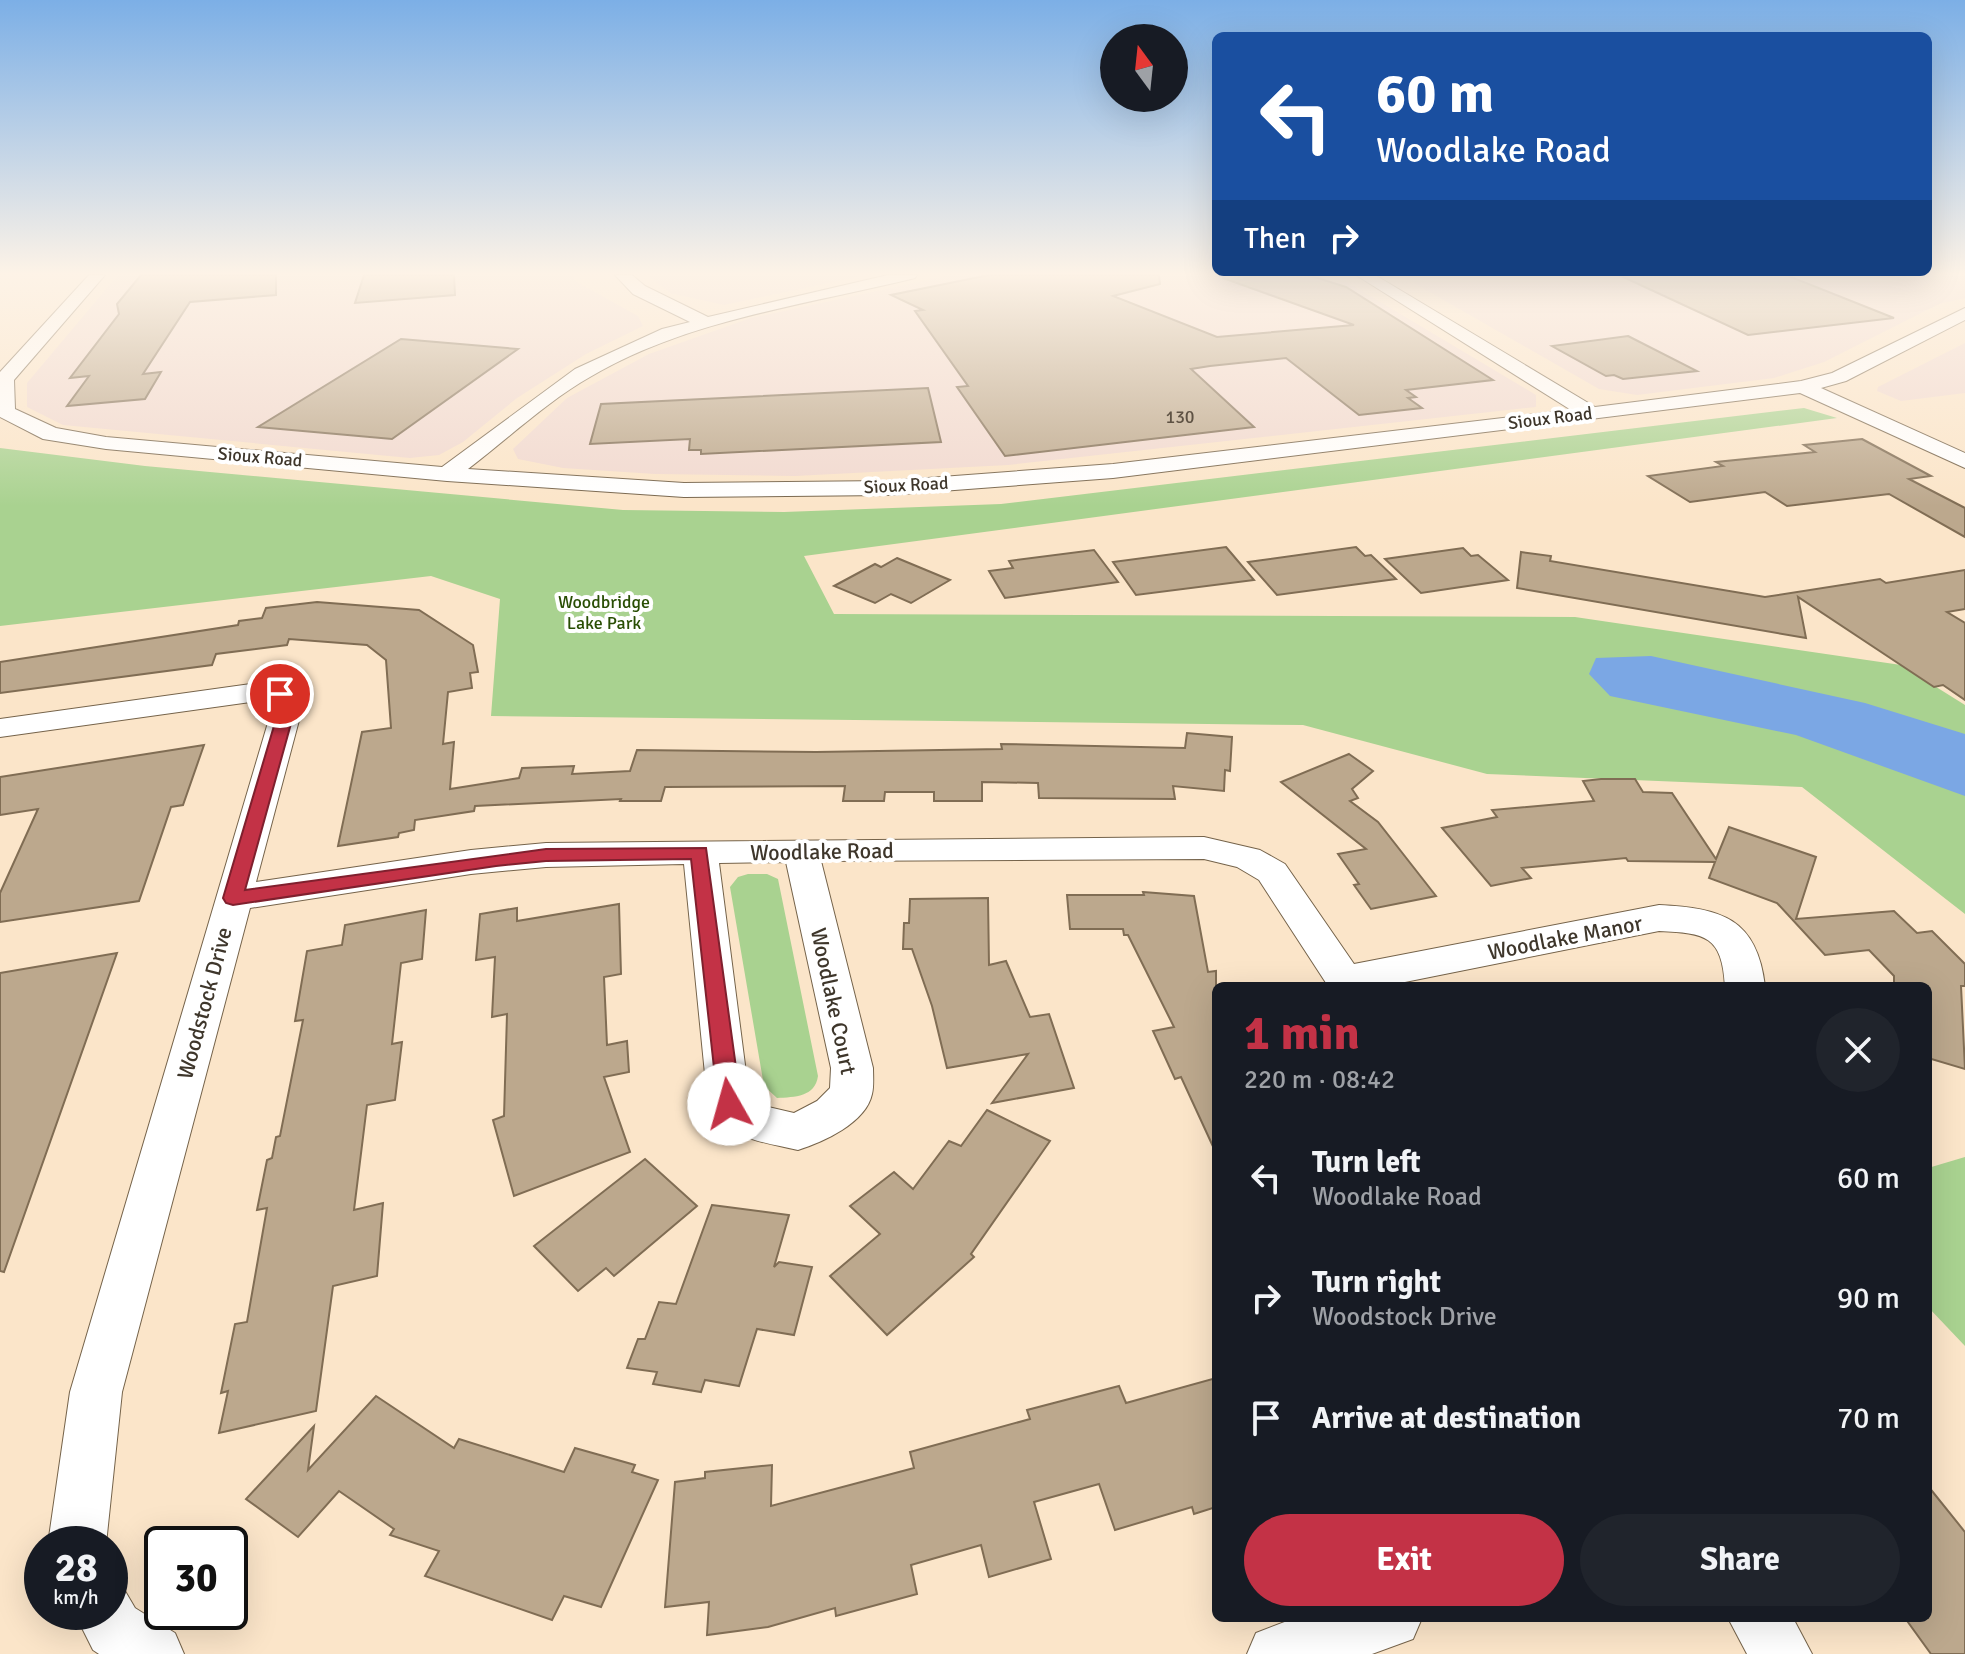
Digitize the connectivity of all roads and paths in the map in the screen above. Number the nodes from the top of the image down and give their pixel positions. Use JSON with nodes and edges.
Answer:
{"nodes":[{"id":1,"x":28,"y":352,"type":"edge"},
{"id":2,"x":627,"y":352,"type":"edge"},
{"id":3,"x":1491,"y":352,"type":"edge"},
{"id":4,"x":1888,"y":352,"type":"edge"},
{"id":5,"x":1802,"y":387,"type":"junction"},
{"id":6,"x":1591,"y":413,"type":"junction"},
{"id":7,"x":1965,"y":461,"type":"edge"},
{"id":8,"x":447,"y":474,"type":"junction"},
{"id":9,"x":0,"y":728,"type":"edge"},
{"id":10,"x":801,"y":850,"type":"junction"},
{"id":11,"x":700,"y":853,"type":"junction"},
{"id":12,"x":233,"y":898,"type":"junction"},
{"id":13,"x":1345,"y":982,"type":"edge"},
{"id":14,"x":1351,"y":982,"type":"edge"},
{"id":15,"x":1745,"y":982,"type":"edge"},
{"id":16,"x":79,"y":1526,"type":"edge"},
{"id":17,"x":1379,"y":1622,"type":"edge"},
{"id":18,"x":1761,"y":1622,"type":"edge"},
{"id":19,"x":116,"y":1630,"type":"edge"},
{"id":20,"x":154,"y":1654,"type":"edge"},
{"id":21,"x":1277,"y":1654,"type":"edge"},
{"id":22,"x":1782,"y":1654,"type":"edge"}],
"edges":[{"from":1,"to":8,"type":"street","name":"Sioux Road"},
{"from":2,"to":8,"type":"street"},
{"from":3,"to":6,"type":"street"},
{"from":4,"to":5,"type":"street","name":"Sioux Road"},
{"from":5,"to":6,"type":"street","name":"Sioux Road"},
{"from":5,"to":7,"type":"street"},
{"from":6,"to":8,"type":"street","name":"Sioux Road"},
{"from":9,"to":12,"type":"street","name":"Woodstock Drive"},
{"from":10,"to":11,"type":"street","name":"Woodlake Road"},
{"from":10,"to":11,"type":"street","name":"Woodlake Court"},
{"from":10,"to":13,"type":"street","name":"Woodlake Road"},
{"from":11,"to":12,"type":"street","name":"Woodlake Road"},
{"from":12,"to":16,"type":"street","name":"Woodstock Drive"},
{"from":14,"to":15,"type":"street","name":"Woodlake Manor"},
{"from":17,"to":21,"type":"street"},
{"from":18,"to":22,"type":"street"},
{"from":19,"to":20,"type":"street"}]}
